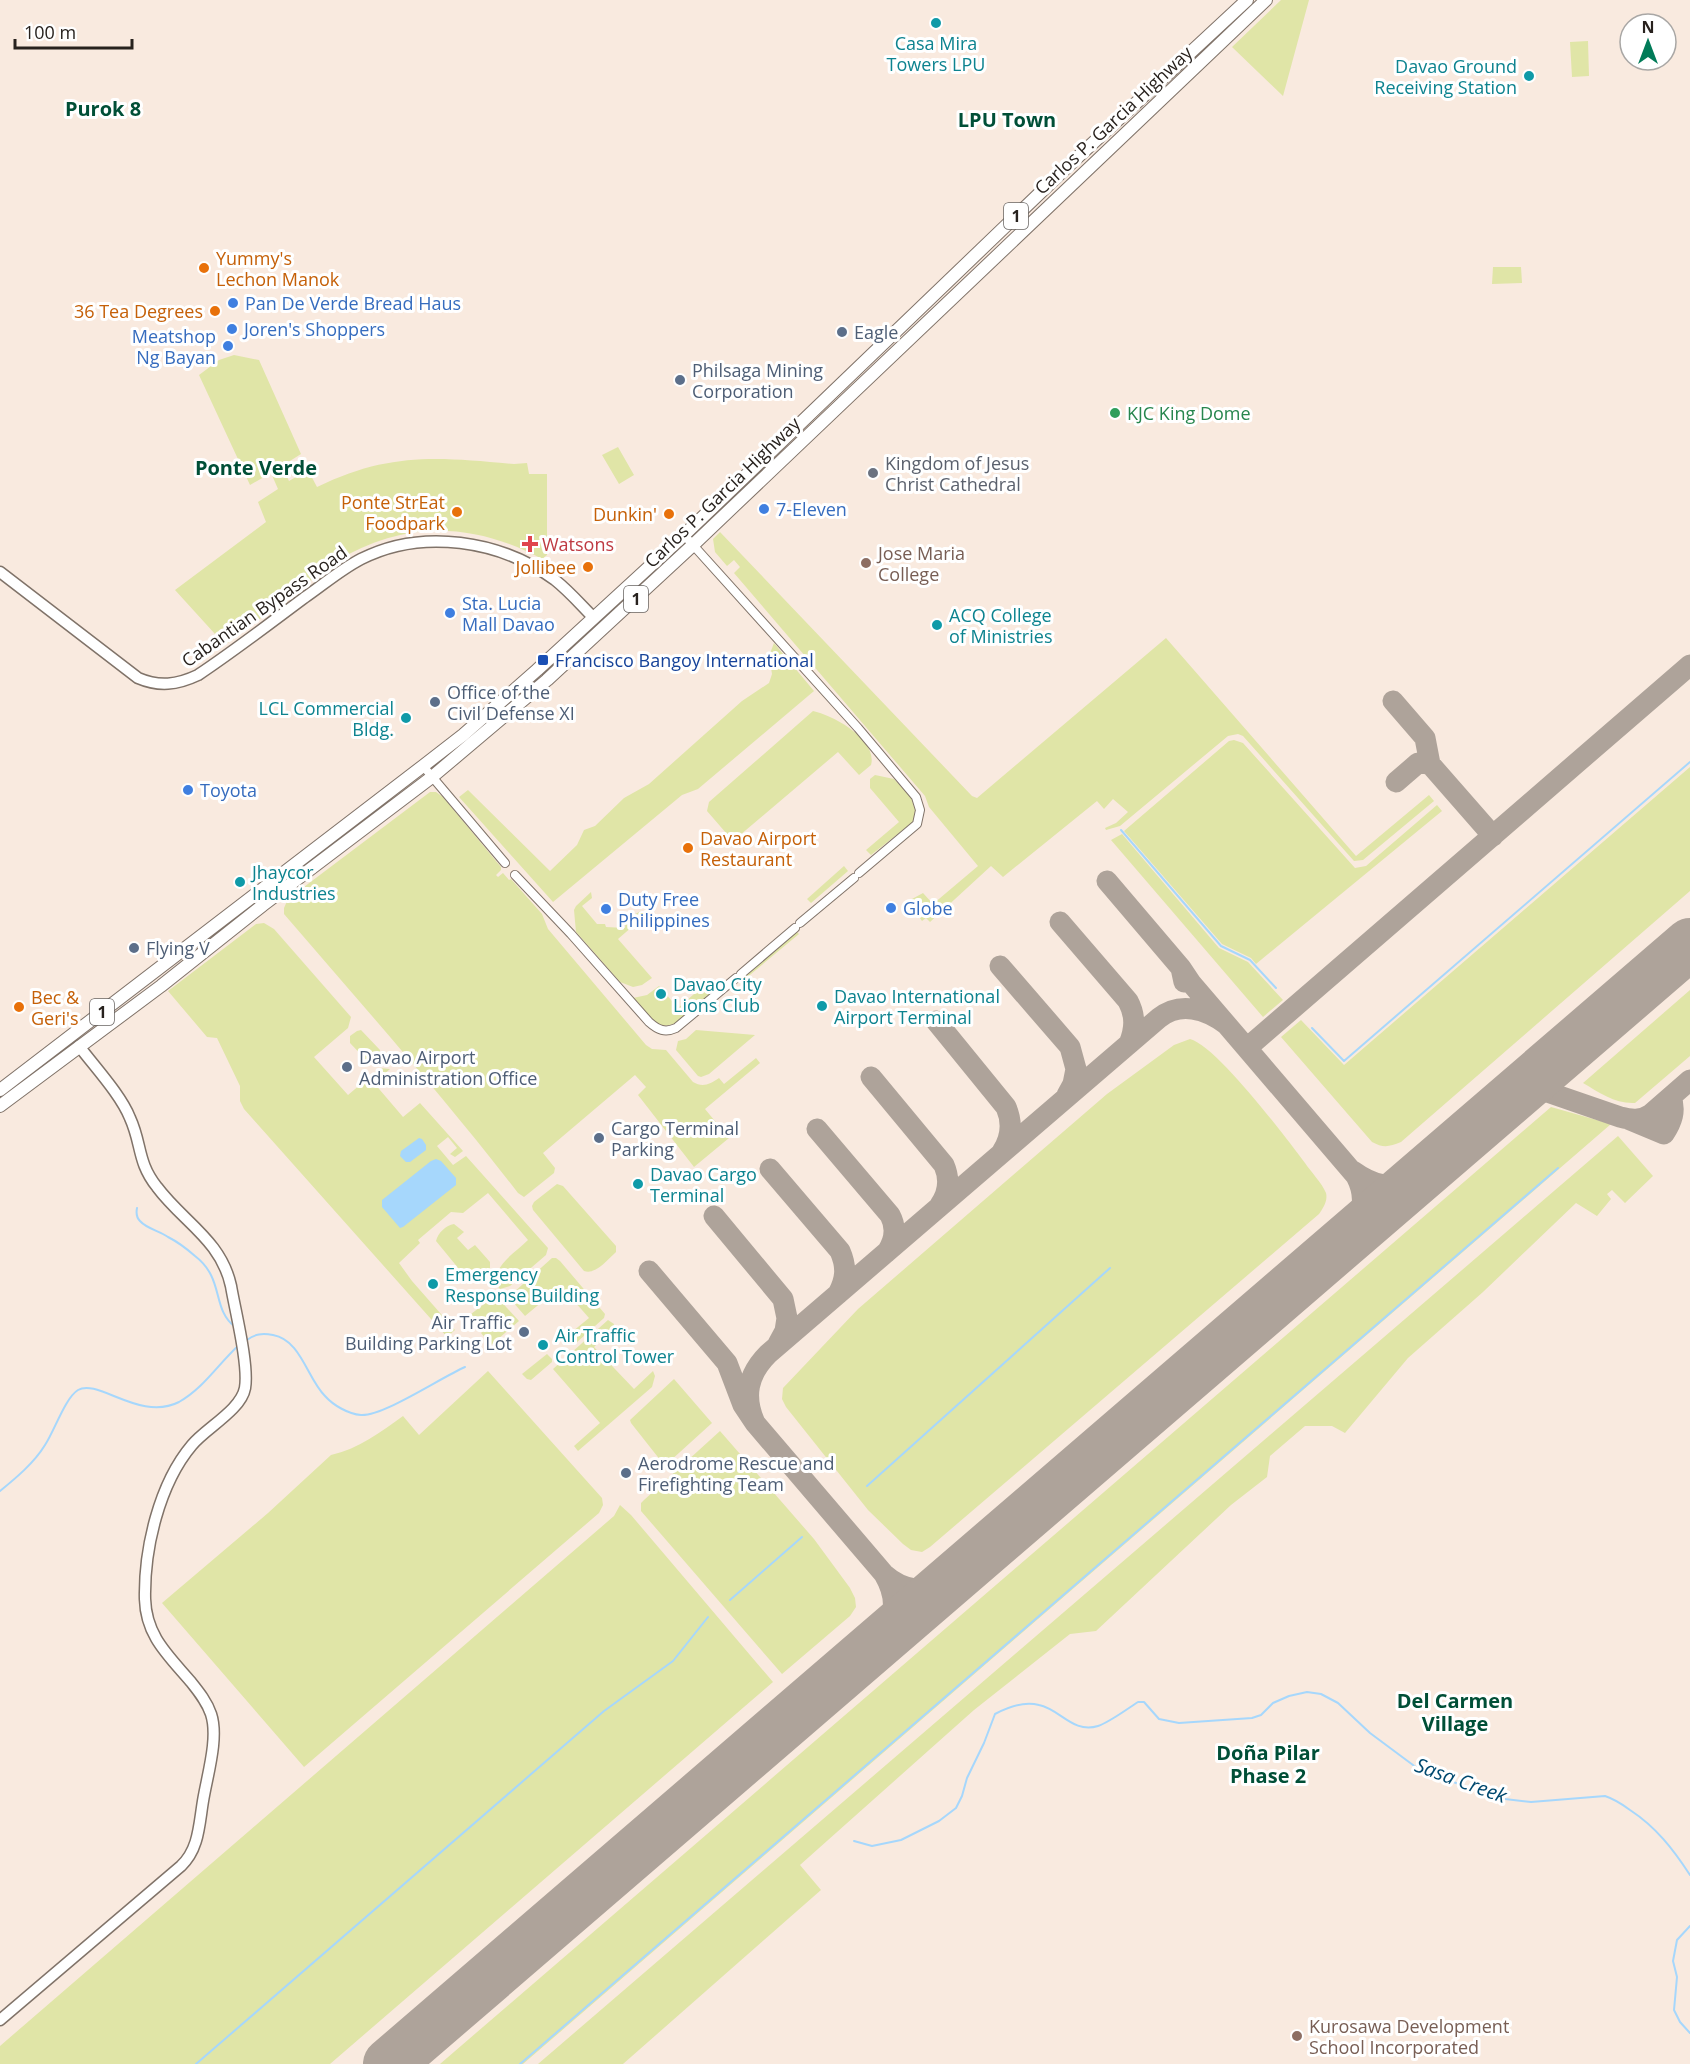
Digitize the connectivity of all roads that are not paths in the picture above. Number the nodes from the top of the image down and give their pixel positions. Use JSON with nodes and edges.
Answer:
{"nodes":[{"id":1,"x":1246,"y":0,"type":"edge"},
{"id":2,"x":1266,"y":0,"type":"edge"},
{"id":3,"x":1196,"y":48,"type":"junction"},
{"id":4,"x":1205,"y":58,"type":"junction"},
{"id":5,"x":689,"y":540,"type":"junction"},
{"id":6,"x":0,"y":572,"type":"edge"},
{"id":7,"x":594,"y":618,"type":"junction"},
{"id":8,"x":423,"y":766,"type":"junction"},
{"id":9,"x":432,"y":777,"type":"junction"},
{"id":10,"x":505,"y":863,"type":"dead end"},
{"id":11,"x":515,"y":875,"type":"dead end"},
{"id":12,"x":261,"y":888,"type":"junction"},
{"id":13,"x":242,"y":904,"type":"junction"},
{"id":14,"x":263,"y":905,"type":"junction"},
{"id":15,"x":152,"y":975,"type":"junction"},
{"id":16,"x":160,"y":986,"type":"junction"},
{"id":17,"x":79,"y":1046,"type":"junction"},
{"id":18,"x":34,"y":1072,"type":"junction"},
{"id":19,"x":0,"y":1089,"type":"edge"},
{"id":20,"x":0,"y":1106,"type":"edge"},
{"id":21,"x":0,"y":2020,"type":"edge"}],
"edges":[{"from":1,"to":3,"type":"highway","name":"Carlos P. Garcia Highway","number":"1"},
{"from":2,"to":4,"type":"highway","name":"Carlos P. Garcia Highway","number":"1"},
{"from":3,"to":4,"type":"highway"},
{"from":3,"to":5,"type":"highway","name":"Carlos P. Garcia Highway","number":"1"},
{"from":4,"to":5,"type":"highway","name":"Carlos P. Garcia Highway","number":"1"},
{"from":5,"to":7,"type":"highway","name":"Carlos P. Garcia Highway","number":"1"},
{"from":5,"to":9,"type":"highway","name":"Carlos P. Garcia Highway","number":"1"},
{"from":5,"to":11,"type":"street"},
{"from":6,"to":7,"type":"main road","name":"Cabantian Bypass Road"},
{"from":7,"to":8,"type":"highway","name":"Carlos P. Garcia Highway","number":"1"},
{"from":8,"to":9,"type":"street"},
{"from":8,"to":12,"type":"highway","name":"Carlos P. Garcia Highway","number":"1"},
{"from":9,"to":10,"type":"street"},
{"from":9,"to":14,"type":"highway","name":"Carlos P. Garcia Highway","number":"1"},
{"from":12,"to":13,"type":"highway","name":"Carlos P. Garcia Highway","number":"1"},
{"from":12,"to":14,"type":"highway"},
{"from":13,"to":14,"type":"highway"},
{"from":13,"to":15,"type":"highway","name":"Carlos P. Garcia Highway","number":"1"},
{"from":14,"to":16,"type":"highway","name":"Carlos P. Garcia Highway","number":"1"},
{"from":15,"to":16,"type":"highway"},
{"from":15,"to":18,"type":"highway","name":"Carlos P. Garcia Highway","number":"1"},
{"from":16,"to":17,"type":"highway","name":"Carlos P. Garcia Highway","number":"1"},
{"from":17,"to":18,"type":"highway","name":"Carlos P. Garcia Highway","number":"1"},
{"from":17,"to":21,"type":"main road"},
{"from":18,"to":19,"type":"highway","name":"Carlos P. Garcia Highway","number":"1"},
{"from":18,"to":20,"type":"highway","name":"Carlos P. Garcia Highway","number":"1"}]}
